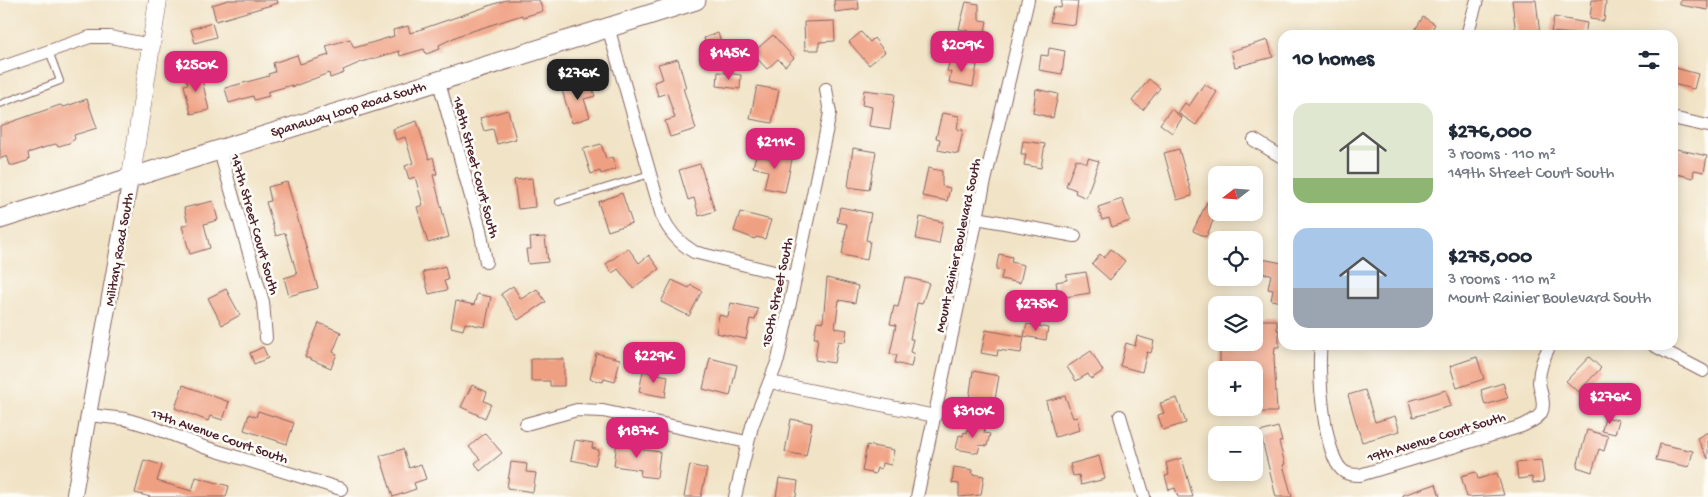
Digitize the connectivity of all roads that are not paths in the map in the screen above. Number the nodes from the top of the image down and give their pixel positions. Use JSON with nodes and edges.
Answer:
{"nodes":[{"id":1,"x":158,"y":0,"type":"edge"},
{"id":2,"x":696,"y":0,"type":"edge"},
{"id":3,"x":1028,"y":0,"type":"edge"},
{"id":4,"x":1477,"y":0,"type":"edge"},
{"id":5,"x":608,"y":27,"type":"junction"},
{"id":6,"x":1468,"y":30,"type":"edge"},
{"id":7,"x":151,"y":45,"type":"junction"},
{"id":8,"x":49,"y":51,"type":"junction"},
{"id":9,"x":0,"y":68,"type":"edge"},
{"id":10,"x":438,"y":79,"type":"junction"},
{"id":11,"x":826,"y":89,"type":"dead end"},
{"id":12,"x":0,"y":104,"type":"edge"},
{"id":13,"x":1678,"y":119,"type":"edge"},
{"id":14,"x":1708,"y":126,"type":"edge"},
{"id":15,"x":1254,"y":140,"type":"dead end"},
{"id":16,"x":219,"y":148,"type":"junction"},
{"id":17,"x":1278,"y":155,"type":"edge"},
{"id":18,"x":650,"y":174,"type":"junction"},
{"id":19,"x":131,"y":176,"type":"junction"},
{"id":20,"x":559,"y":202,"type":"dead end"},
{"id":21,"x":0,"y":218,"type":"edge"},
{"id":22,"x":977,"y":218,"type":"junction"},
{"id":23,"x":1075,"y":236,"type":"dead end"},
{"id":24,"x":486,"y":262,"type":"dead end"},
{"id":25,"x":794,"y":277,"type":"junction"},
{"id":26,"x":266,"y":338,"type":"dead end"},
{"id":27,"x":1321,"y":350,"type":"edge"},
{"id":28,"x":1547,"y":350,"type":"edge"},
{"id":29,"x":1662,"y":350,"type":"edge"},
{"id":30,"x":1703,"y":371,"type":"dead end"},
{"id":31,"x":770,"y":382,"type":"junction"},
{"id":32,"x":88,"y":415,"type":"junction"},
{"id":33,"x":935,"y":416,"type":"junction"},
{"id":34,"x":1120,"y":416,"type":"dead end"},
{"id":35,"x":526,"y":424,"type":"dead end"},
{"id":36,"x":747,"y":442,"type":"junction"},
{"id":37,"x":341,"y":489,"type":"dead end"},
{"id":38,"x":74,"y":497,"type":"edge"},
{"id":39,"x":735,"y":497,"type":"edge"},
{"id":40,"x":917,"y":497,"type":"edge"},
{"id":41,"x":1144,"y":497,"type":"edge"}],
"edges":[{"from":1,"to":7,"type":"main road","name":"Military Road South"},
{"from":2,"to":5,"type":"main road","name":"Spanaway Loop Road South"},
{"from":3,"to":22,"type":"street","name":"Mount Rainier Boulevard South"},
{"from":4,"to":6,"type":"street"},
{"from":5,"to":10,"type":"main road","name":"Spanaway Loop Road South"},
{"from":5,"to":18,"type":"street"},
{"from":7,"to":8,"type":"street"},
{"from":7,"to":19,"type":"main road","name":"Military Road South"},
{"from":8,"to":9,"type":"street"},
{"from":8,"to":12,"type":"lane"},
{"from":10,"to":16,"type":"main road","name":"Spanaway Loop Road South"},
{"from":10,"to":24,"type":"street","name":"148th Street Court South"},
{"from":11,"to":25,"type":"street","name":"150th Street South"},
{"from":13,"to":14,"type":"street"},
{"from":15,"to":17,"type":"street"},
{"from":16,"to":19,"type":"main road","name":"Spanaway Loop Road South"},
{"from":16,"to":26,"type":"street","name":"147th Street Court South"},
{"from":18,"to":20,"type":"lane"},
{"from":18,"to":25,"type":"street"},
{"from":19,"to":21,"type":"main road","name":"Spanaway Loop Road South"},
{"from":19,"to":32,"type":"street","name":"Military Road South"},
{"from":22,"to":23,"type":"street"},
{"from":22,"to":33,"type":"street","name":"Mount Rainier Boulevard South"},
{"from":25,"to":31,"type":"street","name":"150th Street South"},
{"from":27,"to":28,"type":"street","name":"19th Avenue Court South"},
{"from":29,"to":30,"type":"street"},
{"from":31,"to":33,"type":"street"},
{"from":31,"to":36,"type":"street","name":"150th Street South"},
{"from":32,"to":37,"type":"street","name":"17th Avenue Court South"},
{"from":32,"to":38,"type":"street","name":"Military Road South"},
{"from":33,"to":40,"type":"street","name":"Mount Rainier Boulevard South"},
{"from":34,"to":41,"type":"street"},
{"from":35,"to":36,"type":"street"},
{"from":36,"to":39,"type":"street","name":"150th Street South"}]}
